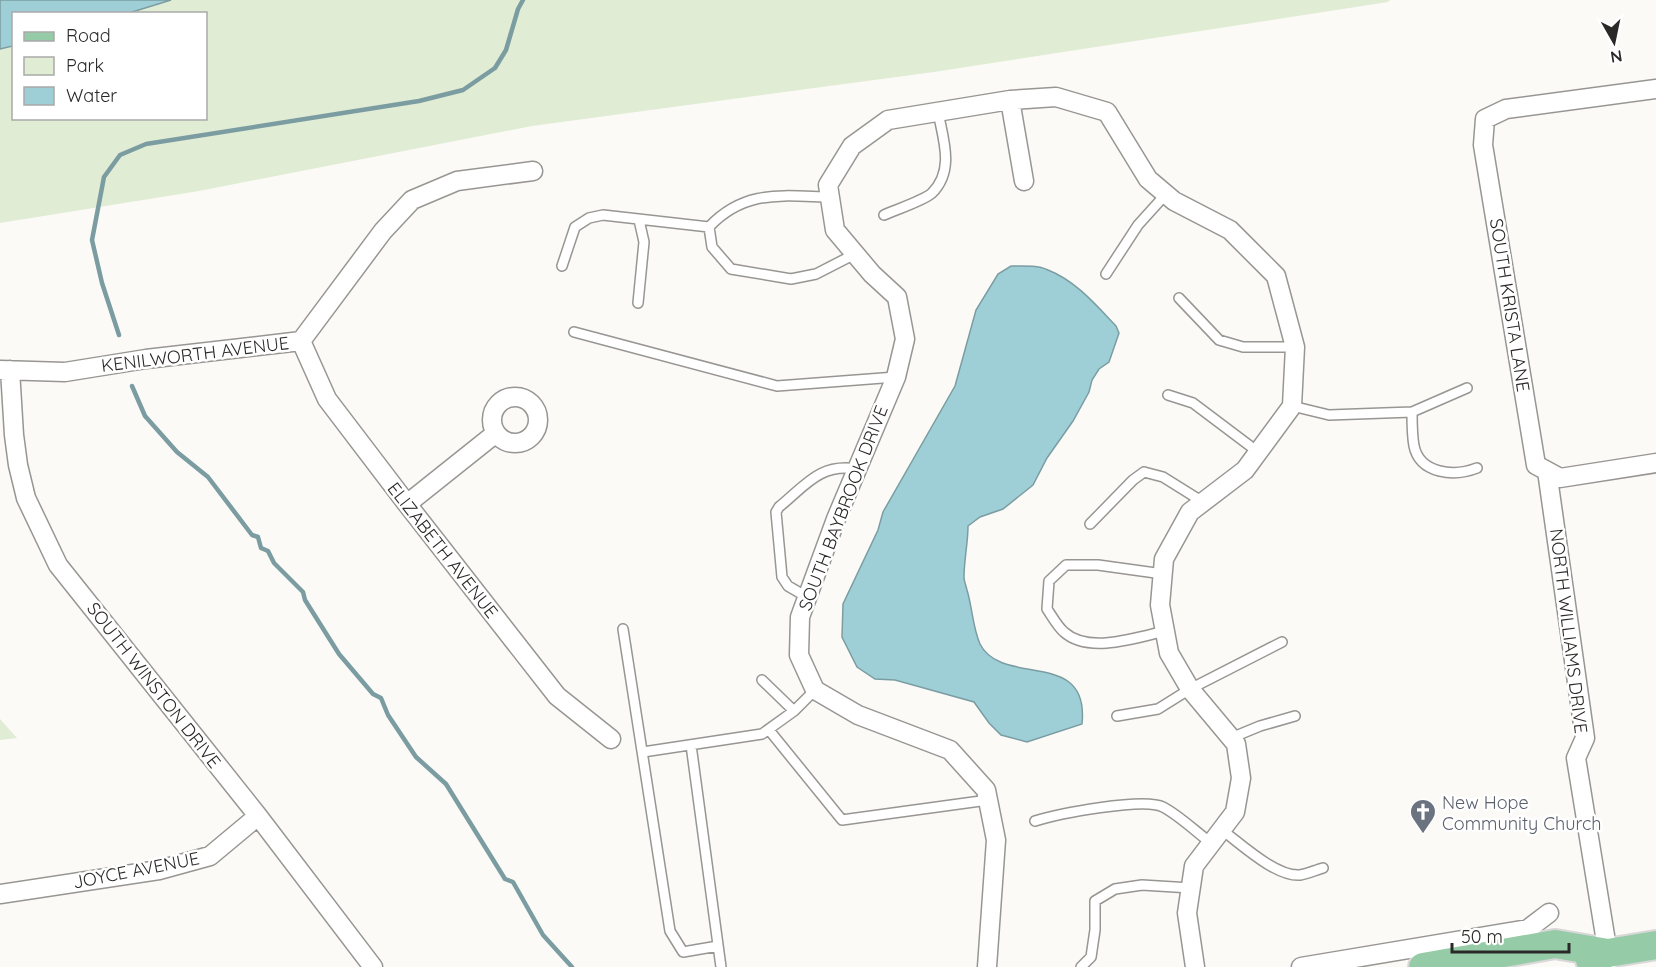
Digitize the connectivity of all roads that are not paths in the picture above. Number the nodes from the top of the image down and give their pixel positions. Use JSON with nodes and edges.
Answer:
{"nodes":[{"id":1,"x":1656,"y":90,"type":"edge"},
{"id":2,"x":1010,"y":100,"type":"junction"},
{"id":3,"x":938,"y":112,"type":"junction"},
{"id":4,"x":533,"y":171,"type":"dead end"},
{"id":5,"x":1024,"y":181,"type":"dead end"},
{"id":6,"x":1166,"y":194,"type":"junction"},
{"id":7,"x":830,"y":198,"type":"junction"},
{"id":8,"x":884,"y":215,"type":"dead end"},
{"id":9,"x":639,"y":220,"type":"junction"},
{"id":10,"x":709,"y":227,"type":"junction"},
{"id":11,"x":855,"y":254,"type":"junction"},
{"id":12,"x":562,"y":266,"type":"dead end"},
{"id":13,"x":1106,"y":274,"type":"dead end"},
{"id":14,"x":1179,"y":298,"type":"dead end"},
{"id":15,"x":638,"y":303,"type":"dead end"},
{"id":16,"x":574,"y":333,"type":"dead end"},
{"id":17,"x":301,"y":341,"type":"junction"},
{"id":18,"x":1295,"y":347,"type":"junction"},
{"id":19,"x":5,"y":370,"type":"edge"},
{"id":20,"x":896,"y":377,"type":"junction"},
{"id":21,"x":1467,"y":388,"type":"dead end"},
{"id":22,"x":1168,"y":396,"type":"dead end"},
{"id":23,"x":1292,"y":405,"type":"junction"},
{"id":24,"x":1412,"y":412,"type":"junction"},
{"id":25,"x":496,"y":433,"type":"dead end"},
{"id":26,"x":1258,"y":452,"type":"junction"},
{"id":27,"x":1656,"y":463,"type":"edge"},
{"id":28,"x":1477,"y":468,"type":"dead end"},
{"id":29,"x":857,"y":469,"type":"junction"},
{"id":30,"x":1554,"y":474,"type":"junction"},
{"id":31,"x":1203,"y":502,"type":"junction"},
{"id":32,"x":407,"y":504,"type":"junction"},
{"id":33,"x":1090,"y":524,"type":"dead end"},
{"id":34,"x":1163,"y":573,"type":"junction"},
{"id":35,"x":807,"y":597,"type":"junction"},
{"id":36,"x":623,"y":629,"type":"dead end"},
{"id":37,"x":1165,"y":631,"type":"junction"},
{"id":38,"x":1282,"y":642,"type":"dead end"},
{"id":39,"x":762,"y":680,"type":"dead end"},
{"id":40,"x":1190,"y":689,"type":"junction"},
{"id":41,"x":815,"y":690,"type":"junction"},
{"id":42,"x":794,"y":711,"type":"junction"},
{"id":43,"x":1117,"y":716,"type":"dead end"},
{"id":44,"x":1295,"y":716,"type":"dead end"},
{"id":45,"x":769,"y":730,"type":"junction"},
{"id":46,"x":1231,"y":738,"type":"junction"},
{"id":47,"x":611,"y":739,"type":"dead end"},
{"id":48,"x":691,"y":745,"type":"junction"},
{"id":49,"x":643,"y":752,"type":"junction"},
{"id":50,"x":988,"y":800,"type":"junction"},
{"id":51,"x":258,"y":816,"type":"junction"},
{"id":52,"x":1035,"y":821,"type":"dead end"},
{"id":53,"x":1217,"y":836,"type":"junction"},
{"id":54,"x":1323,"y":868,"type":"dead end"},
{"id":55,"x":1191,"y":888,"type":"junction"},
{"id":56,"x":0,"y":894,"type":"edge"},
{"id":57,"x":1549,"y":913,"type":"dead end"},
{"id":58,"x":1656,"y":945,"type":"edge"},
{"id":59,"x":718,"y":946,"type":"junction"},
{"id":60,"x":1609,"y":960,"type":"edge"},
{"id":61,"x":373,"y":967,"type":"edge"},
{"id":62,"x":721,"y":967,"type":"edge"},
{"id":63,"x":987,"y":967,"type":"edge"},
{"id":64,"x":1081,"y":967,"type":"edge"},
{"id":65,"x":1195,"y":967,"type":"edge"},
{"id":66,"x":1301,"y":967,"type":"edge"},
{"id":67,"x":1423,"y":967,"type":"edge"},
{"id":68,"x":1571,"y":967,"type":"edge"}],
"edges":[{"from":1,"to":30,"type":"street","name":"SOUTH KRISTA LANE"},
{"from":2,"to":3,"type":"street","name":"SOUTH BAYBROOK DRIVE"},
{"from":2,"to":5,"type":"street"},
{"from":2,"to":6,"type":"street","name":"SOUTH BAYBROOK DRIVE"},
{"from":3,"to":7,"type":"street","name":"SOUTH BAYBROOK DRIVE"},
{"from":3,"to":8,"type":"lane"},
{"from":4,"to":17,"type":"street","name":"KENILWORTH AVENUE"},
{"from":6,"to":13,"type":"lane"},
{"from":6,"to":18,"type":"street","name":"SOUTH BAYBROOK DRIVE"},
{"from":7,"to":10,"type":"lane"},
{"from":7,"to":11,"type":"street","name":"SOUTH BAYBROOK DRIVE"},
{"from":9,"to":10,"type":"lane"},
{"from":9,"to":12,"type":"lane"},
{"from":9,"to":15,"type":"lane"},
{"from":10,"to":11,"type":"lane"},
{"from":11,"to":20,"type":"street","name":"SOUTH BAYBROOK DRIVE"},
{"from":14,"to":18,"type":"lane"},
{"from":16,"to":20,"type":"lane"},
{"from":17,"to":19,"type":"street","name":"KENILWORTH AVENUE"},
{"from":17,"to":32,"type":"street","name":"ELIZABETH AVENUE"},
{"from":18,"to":23,"type":"street","name":"SOUTH BAYBROOK DRIVE"},
{"from":19,"to":51,"type":"street","name":"SOUTH WINSTON DRIVE"},
{"from":20,"to":29,"type":"street","name":"SOUTH BAYBROOK DRIVE"},
{"from":21,"to":24,"type":"lane"},
{"from":22,"to":26,"type":"lane"},
{"from":23,"to":24,"type":"lane"},
{"from":23,"to":26,"type":"street"},
{"from":24,"to":28,"type":"lane"},
{"from":25,"to":32,"type":"street"},
{"from":26,"to":31,"type":"street"},
{"from":27,"to":30,"type":"street"},
{"from":29,"to":35,"type":"street","name":"SOUTH BAYBROOK DRIVE"},
{"from":29,"to":35,"type":"lane"},
{"from":30,"to":60,"type":"street","name":"NORTH WILLIAMS DRIVE"},
{"from":31,"to":33,"type":"lane"},
{"from":31,"to":34,"type":"street"},
{"from":32,"to":47,"type":"street","name":"ELIZABETH AVENUE"},
{"from":34,"to":37,"type":"street"},
{"from":34,"to":37,"type":"lane"},
{"from":35,"to":41,"type":"street","name":"SOUTH BAYBROOK DRIVE"},
{"from":36,"to":49,"type":"lane"},
{"from":37,"to":40,"type":"street"},
{"from":38,"to":40,"type":"lane"},
{"from":39,"to":42,"type":"lane"},
{"from":40,"to":43,"type":"lane"},
{"from":40,"to":46,"type":"street"},
{"from":41,"to":42,"type":"lane"},
{"from":41,"to":50,"type":"street"},
{"from":42,"to":45,"type":"lane"},
{"from":44,"to":46,"type":"lane"},
{"from":45,"to":48,"type":"lane"},
{"from":45,"to":50,"type":"lane"},
{"from":46,"to":53,"type":"street"},
{"from":48,"to":49,"type":"lane"},
{"from":48,"to":59,"type":"lane"},
{"from":49,"to":59,"type":"lane"},
{"from":50,"to":63,"type":"street"},
{"from":51,"to":56,"type":"street","name":"JOYCE AVENUE"},
{"from":51,"to":61,"type":"street","name":"SOUTH WINSTON DRIVE"},
{"from":52,"to":53,"type":"lane"},
{"from":53,"to":54,"type":"lane"},
{"from":53,"to":55,"type":"street"},
{"from":55,"to":64,"type":"lane"},
{"from":55,"to":65,"type":"street"},
{"from":57,"to":66,"type":"street"},
{"from":58,"to":60,"type":"main road"},
{"from":59,"to":62,"type":"lane"},
{"from":60,"to":67,"type":"main road"},
{"from":60,"to":68,"type":"main road"}]}
